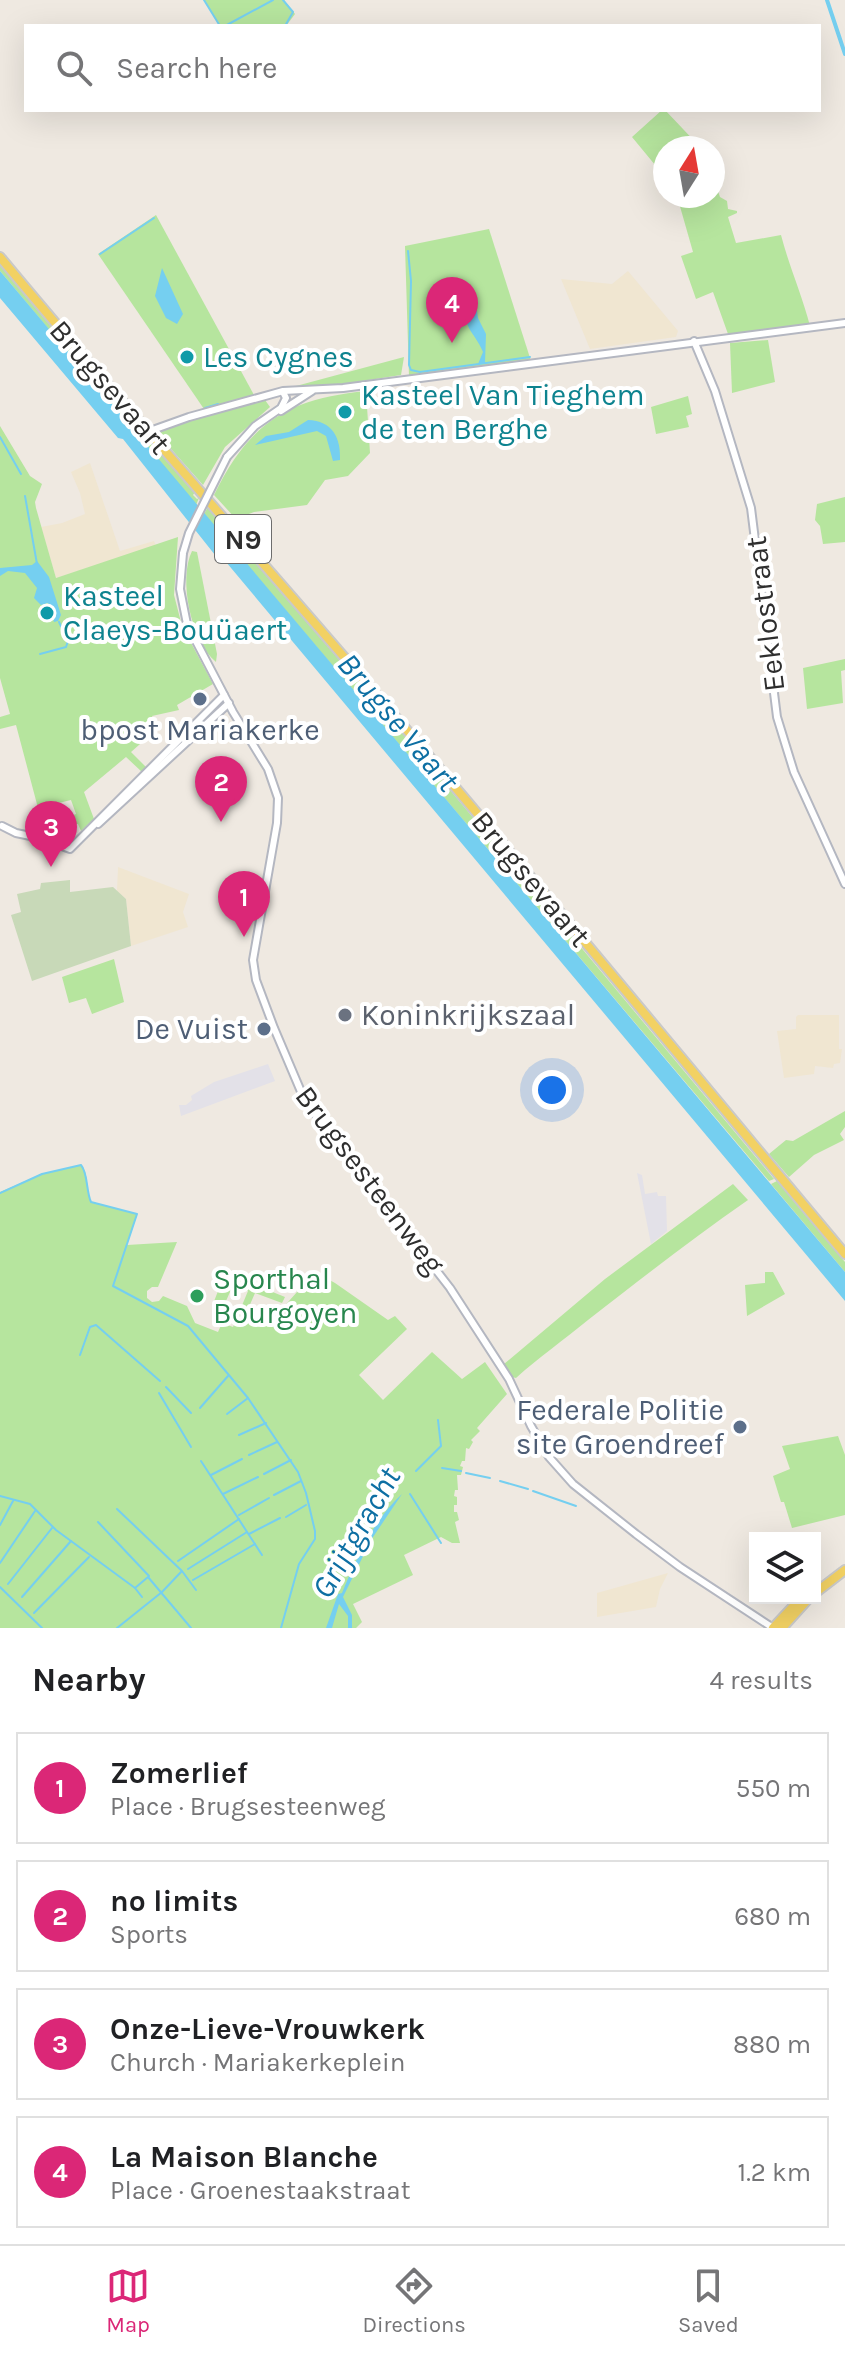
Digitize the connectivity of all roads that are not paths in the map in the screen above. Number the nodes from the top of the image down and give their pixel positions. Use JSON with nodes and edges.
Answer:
{"nodes":[{"id":1,"x":0,"y":257,"type":"edge"},
{"id":2,"x":845,"y":323,"type":"edge"},
{"id":3,"x":694,"y":341,"type":"junction"},
{"id":4,"x":283,"y":391,"type":"junction"},
{"id":5,"x":313,"y":391,"type":"junction"},
{"id":6,"x":270,"y":414,"type":"junction"},
{"id":7,"x":147,"y":432,"type":"junction"},
{"id":8,"x":224,"y":695,"type":"junction"},
{"id":9,"x":229,"y":703,"type":"junction"},
{"id":10,"x":0,"y":818,"type":"edge"},
{"id":11,"x":95,"y":826,"type":"junction"},
{"id":12,"x":1,"y":827,"type":"edge"},
{"id":13,"x":845,"y":884,"type":"edge"},
{"id":14,"x":845,"y":1254,"type":"edge"},
{"id":15,"x":845,"y":1567,"type":"edge"},
{"id":16,"x":821,"y":1582,"type":"edge"},
{"id":17,"x":821,"y":1588,"type":"edge"},
{"id":18,"x":795,"y":1604,"type":"edge"},
{"id":19,"x":804,"y":1604,"type":"edge"},
{"id":20,"x":773,"y":1628,"type":"edge"},
{"id":21,"x":782,"y":1628,"type":"edge"}],
"edges":[{"from":1,"to":7,"type":"main road","name":"Brugsevaart","number":"N9"},
{"from":2,"to":3,"type":"street"},
{"from":3,"to":5,"type":"street"},
{"from":3,"to":13,"type":"street","name":"Eeklostraat"},
{"from":4,"to":5,"type":"street"},
{"from":4,"to":6,"type":"street"},
{"from":4,"to":7,"type":"street"},
{"from":5,"to":6,"type":"street"},
{"from":6,"to":8,"type":"street","name":"Brugsesteenweg","bridge":true},
{"from":7,"to":14,"type":"main road","name":"Brugsevaart","number":"N9"},
{"from":8,"to":9,"type":"street","name":"Brugsesteenweg"},
{"from":8,"to":11,"type":"street"},
{"from":9,"to":11,"type":"street"},
{"from":9,"to":20,"type":"street","name":"Brugsesteenweg"},
{"from":10,"to":12,"type":"street"},
{"from":11,"to":12,"type":"street"},
{"from":15,"to":16,"type":"main road"},
{"from":15,"to":17,"type":"main road"},
{"from":18,"to":20,"type":"main road"},
{"from":19,"to":21,"type":"main road"}]}
